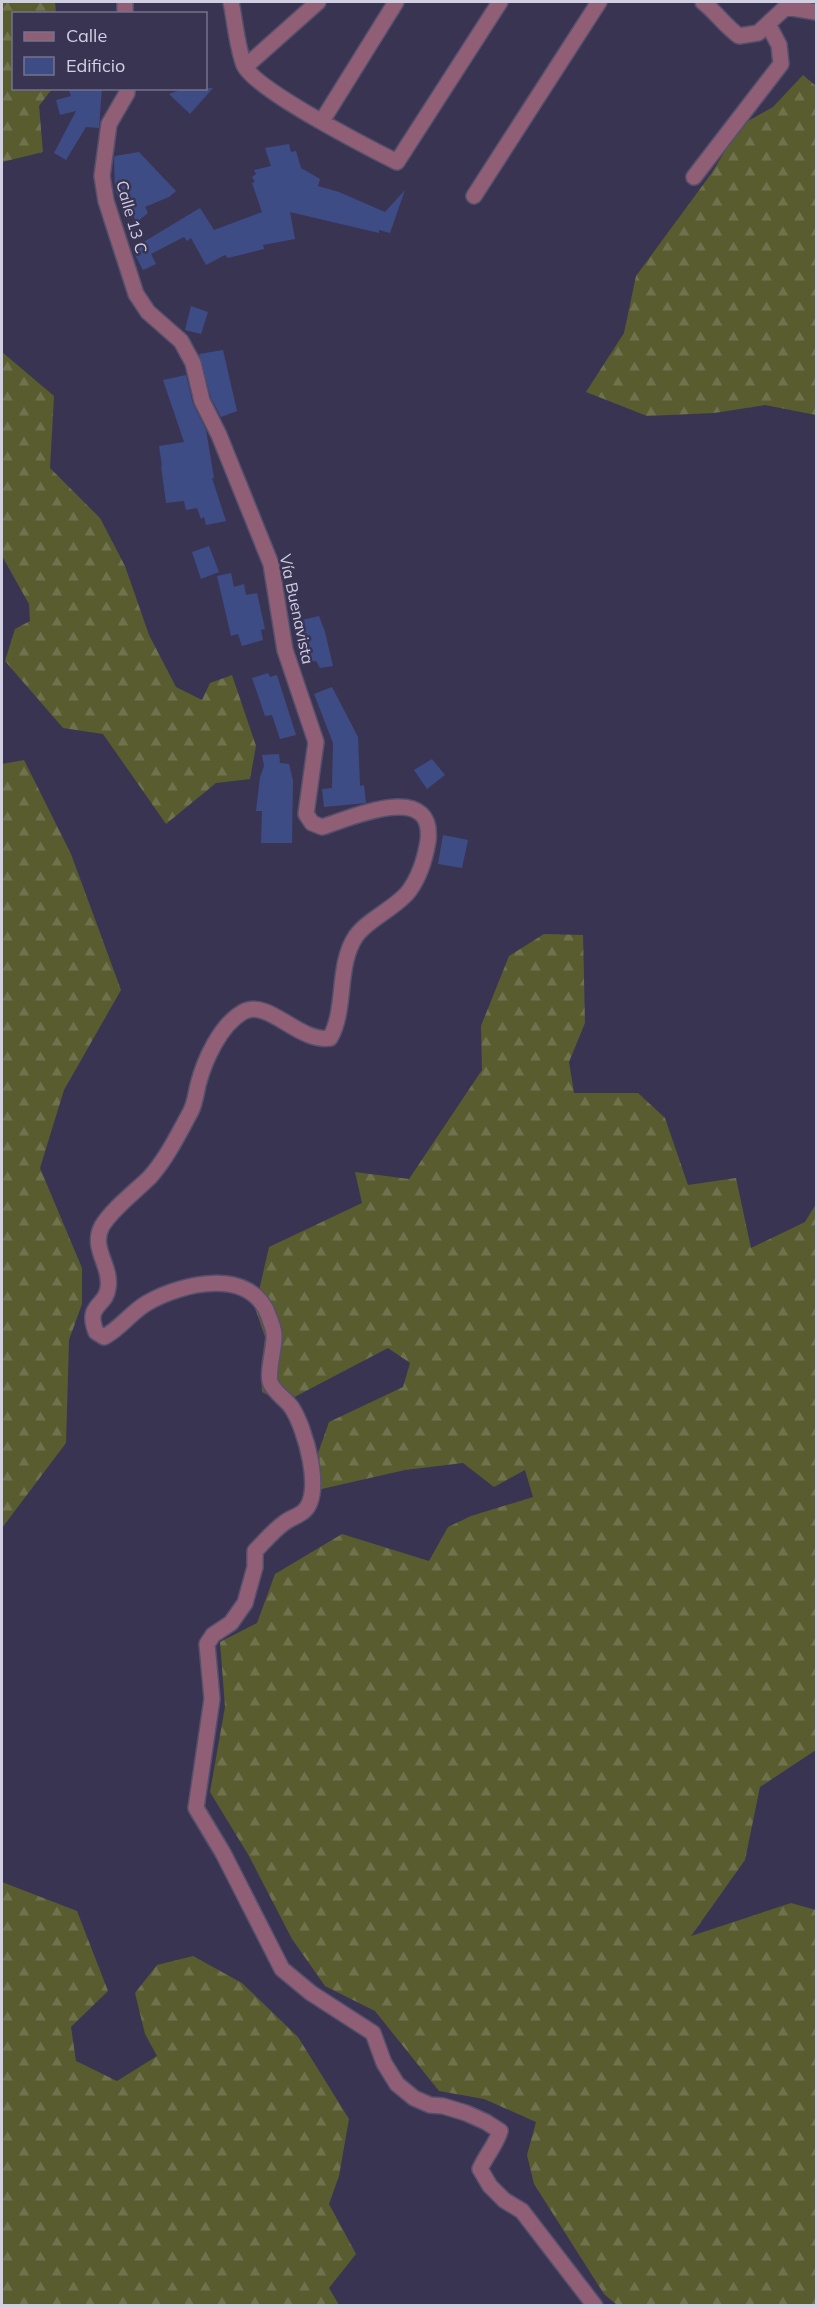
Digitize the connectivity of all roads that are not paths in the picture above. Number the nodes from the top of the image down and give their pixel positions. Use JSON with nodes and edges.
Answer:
{"nodes":[{"id":1,"x":231,"y":2,"type":"edge"},
{"id":2,"x":318,"y":2,"type":"edge"},
{"id":3,"x":396,"y":2,"type":"edge"},
{"id":4,"x":500,"y":2,"type":"edge"},
{"id":5,"x":599,"y":2,"type":"edge"},
{"id":6,"x":703,"y":2,"type":"edge"},
{"id":7,"x":786,"y":4,"type":"edge"},
{"id":8,"x":816,"y":12,"type":"edge"},
{"id":9,"x":768,"y":24,"type":"junction"},
{"id":10,"x":245,"y":67,"type":"junction"},
{"id":11,"x":127,"y":90,"type":"edge"},
{"id":12,"x":322,"y":121,"type":"junction"},
{"id":13,"x":693,"y":177,"type":"dead end"},
{"id":14,"x":474,"y":196,"type":"dead end"},
{"id":15,"x":182,"y":341,"type":"joint"},
{"id":16,"x":595,"y":2306,"type":"edge"}],
"edges":[{"from":1,"to":10,"type":"street"},
{"from":2,"to":10,"type":"street"},
{"from":3,"to":12,"type":"street"},
{"from":4,"to":12,"type":"street"},
{"from":5,"to":14,"type":"street"},
{"from":6,"to":9,"type":"street"},
{"from":7,"to":8,"type":"street"},
{"from":7,"to":9,"type":"street"},
{"from":9,"to":13,"type":"street"},
{"from":10,"to":12,"type":"street"},
{"from":11,"to":15,"type":"street","name":"Calle 13 C"},
{"from":15,"to":16,"type":"street","name":"Vía Buenavista"}]}
